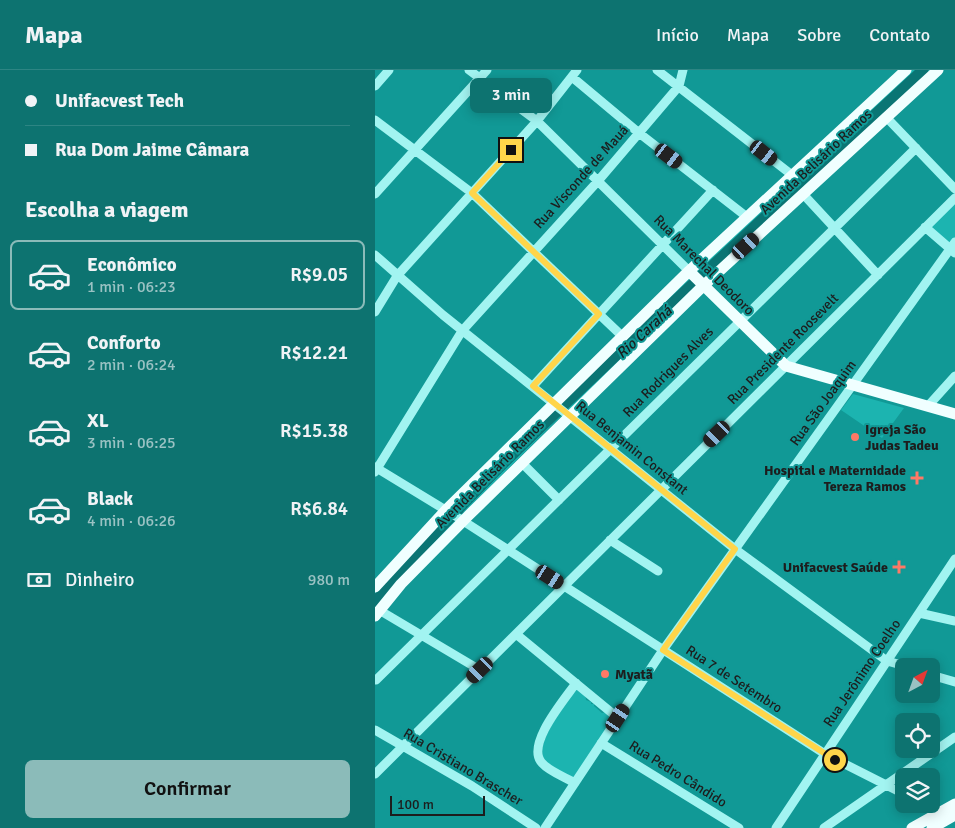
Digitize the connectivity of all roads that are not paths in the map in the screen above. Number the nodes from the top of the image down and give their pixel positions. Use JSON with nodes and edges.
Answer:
{"nodes":[{"id":1,"x":389,"y":70,"type":"edge"},
{"id":2,"x":469,"y":70,"type":"edge"},
{"id":3,"x":487,"y":70,"type":"edge"},
{"id":4,"x":657,"y":70,"type":"edge"},
{"id":5,"x":683,"y":70,"type":"edge"},
{"id":6,"x":906,"y":70,"type":"edge"},
{"id":7,"x":938,"y":70,"type":"edge"},
{"id":8,"x":574,"y":74,"type":"edge"},
{"id":9,"x":480,"y":78,"type":"junction"},
{"id":10,"x":375,"y":86,"type":"edge"},
{"id":11,"x":679,"y":86,"type":"junction"},
{"id":12,"x":887,"y":117,"type":"junction"},
{"id":13,"x":375,"y":120,"type":"edge"},
{"id":14,"x":537,"y":121,"type":"junction"},
{"id":15,"x":639,"y":133,"type":"junction"},
{"id":16,"x":916,"y":148,"type":"junction"},
{"id":17,"x":415,"y":150,"type":"junction"},
{"id":18,"x":792,"y":175,"type":"junction"},
{"id":19,"x":598,"y":181,"type":"junction"},
{"id":20,"x":955,"y":189,"type":"edge"},
{"id":21,"x":713,"y":190,"type":"junction"},
{"id":22,"x":472,"y":193,"type":"junction"},
{"id":23,"x":375,"y":194,"type":"edge"},
{"id":24,"x":803,"y":194,"type":"junction"},
{"id":25,"x":955,"y":198,"type":"edge"},
{"id":26,"x":747,"y":217,"type":"junction"},
{"id":27,"x":925,"y":227,"type":"junction"},
{"id":28,"x":835,"y":228,"type":"junction"},
{"id":29,"x":663,"y":245,"type":"junction"},
{"id":30,"x":953,"y":248,"type":"edge"},
{"id":31,"x":534,"y":252,"type":"junction"},
{"id":32,"x":375,"y":255,"type":"edge"},
{"id":33,"x":691,"y":272,"type":"junction"},
{"id":34,"x":878,"y":274,"type":"junction"},
{"id":35,"x":397,"y":276,"type":"junction"},
{"id":36,"x":702,"y":284,"type":"junction"},
{"id":37,"x":375,"y":312,"type":"edge"},
{"id":38,"x":599,"y":314,"type":"junction"},
{"id":39,"x":740,"y":321,"type":"junction"},
{"id":40,"x":462,"y":331,"type":"junction"},
{"id":41,"x":622,"y":336,"type":"junction"},
{"id":42,"x":786,"y":366,"type":"junction"},
{"id":43,"x":955,"y":376,"type":"edge"},
{"id":44,"x":853,"y":385,"type":"junction"},
{"id":45,"x":533,"y":386,"type":"junction"},
{"id":46,"x":555,"y":404,"type":"junction"},
{"id":47,"x":928,"y":406,"type":"junction"},
{"id":48,"x":568,"y":414,"type":"junction"},
{"id":49,"x":955,"y":414,"type":"edge"},
{"id":50,"x":611,"y":449,"type":"junction"},
{"id":51,"x":523,"y":463,"type":"junction"},
{"id":52,"x":376,"y":469,"type":"edge"},
{"id":53,"x":662,"y":489,"type":"junction"},
{"id":54,"x":559,"y":500,"type":"junction"},
{"id":55,"x":454,"y":515,"type":"junction"},
{"id":56,"x":610,"y":540,"type":"junction"},
{"id":57,"x":735,"y":549,"type":"junction"},
{"id":58,"x":508,"y":550,"type":"junction"},
{"id":59,"x":955,"y":559,"type":"edge"},
{"id":60,"x":658,"y":571,"type":"dead end"},
{"id":61,"x":564,"y":586,"type":"junction"},
{"id":62,"x":375,"y":587,"type":"edge"},
{"id":63,"x":377,"y":613,"type":"edge"},
{"id":64,"x":919,"y":613,"type":"junction"},
{"id":65,"x":955,"y":621,"type":"edge"},
{"id":66,"x":516,"y":634,"type":"junction"},
{"id":67,"x":421,"y":635,"type":"junction"},
{"id":68,"x":663,"y":650,"type":"junction"},
{"id":69,"x":887,"y":661,"type":"junction"},
{"id":70,"x":895,"y":663,"type":"edge"},
{"id":71,"x":480,"y":670,"type":"junction"},
{"id":72,"x":940,"y":678,"type":"edge"},
{"id":73,"x":376,"y":680,"type":"edge"},
{"id":74,"x":955,"y":682,"type":"edge"},
{"id":75,"x":576,"y":683,"type":"junction"},
{"id":76,"x":618,"y":718,"type":"junction"},
{"id":77,"x":375,"y":730,"type":"edge"},
{"id":78,"x":955,"y":737,"type":"edge"},
{"id":79,"x":601,"y":743,"type":"junction"},
{"id":80,"x":403,"y":746,"type":"junction"},
{"id":81,"x":825,"y":754,"type":"junction"},
{"id":82,"x":375,"y":774,"type":"edge"},
{"id":83,"x":575,"y":783,"type":"junction"},
{"id":84,"x":885,"y":785,"type":"junction"},
{"id":85,"x":895,"y":790,"type":"edge"},
{"id":86,"x":955,"y":804,"type":"edge"},
{"id":87,"x":940,"y":812,"type":"joint"},
{"id":88,"x":938,"y":813,"type":"edge"},
{"id":89,"x":954,"y":817,"type":"edge"},
{"id":90,"x":537,"y":828,"type":"edge"},
{"id":91,"x":545,"y":828,"type":"edge"},
{"id":92,"x":739,"y":828,"type":"edge"},
{"id":93,"x":776,"y":828,"type":"edge"},
{"id":94,"x":824,"y":828,"type":"edge"},
{"id":95,"x":912,"y":828,"type":"edge"},
{"id":96,"x":932,"y":828,"type":"edge"}],
"edges":[{"from":1,"to":10,"type":"street"},
{"from":2,"to":9,"type":"street","name":"Rua Marechal Deodoro"},
{"from":3,"to":9,"type":"street"},
{"from":4,"to":11,"type":"street"},
{"from":5,"to":11,"type":"street","name":"Rua Visconde de Mauá"},
{"from":6,"to":18,"type":"main road","name":"Avenida Belisário Ramos"},
{"from":7,"to":12,"type":"main road","name":"Avenida Belisário Ramos"},
{"from":8,"to":14,"type":"street"},
{"from":8,"to":15,"type":"street"},
{"from":9,"to":14,"type":"street","name":"Rua Marechal Deodoro"},
{"from":9,"to":17,"type":"street"},
{"from":11,"to":15,"type":"street","name":"Rua Visconde de Mauá"},
{"from":11,"to":18,"type":"street"},
{"from":12,"to":16,"type":"street"},
{"from":12,"to":24,"type":"main road","name":"Avenida Belisário Ramos"},
{"from":13,"to":17,"type":"street"},
{"from":14,"to":19,"type":"street","name":"Rua Marechal Deodoro"},
{"from":14,"to":22,"type":"street"},
{"from":15,"to":19,"type":"street","name":"Rua Visconde de Mauá"},
{"from":15,"to":21,"type":"street"},
{"from":16,"to":20,"type":"street"},
{"from":16,"to":28,"type":"street","name":"Rua Rodrigues Alves"},
{"from":17,"to":22,"type":"street"},
{"from":17,"to":23,"type":"street"},
{"from":18,"to":26,"type":"main road","name":"Avenida Belisário Ramos"},
{"from":19,"to":29,"type":"street","name":"Rua Marechal Deodoro"},
{"from":19,"to":31,"type":"street","name":"Rua Visconde de Mauá"},
{"from":21,"to":26,"type":"street"},
{"from":21,"to":29,"type":"street"},
{"from":22,"to":31,"type":"street"},
{"from":22,"to":35,"type":"street"},
{"from":24,"to":28,"type":"street"},
{"from":24,"to":36,"type":"main road","name":"Avenida Belisário Ramos"},
{"from":25,"to":27,"type":"street","name":"Rua Presidente Roosevelt"},
{"from":26,"to":33,"type":"main road","name":"Avenida Belisário Ramos"},
{"from":27,"to":30,"type":"street"},
{"from":27,"to":34,"type":"street","name":"Rua Presidente Roosevelt"},
{"from":28,"to":34,"type":"street"},
{"from":28,"to":39,"type":"street","name":"Rua Rodrigues Alves"},
{"from":29,"to":33,"type":"street","name":"Rua Marechal Deodoro"},
{"from":29,"to":38,"type":"street"},
{"from":30,"to":44,"type":"street","name":"Rua São Joaquim"},
{"from":31,"to":38,"type":"street"},
{"from":31,"to":40,"type":"street","name":"Rua Visconde de Mauá"},
{"from":32,"to":35,"type":"street","name":"Rua Benjamin Constant"},
{"from":33,"to":36,"type":"main road","name":"Rua Marechal Deodoro"},
{"from":33,"to":41,"type":"main road","name":"Avenida Belisário Ramos"},
{"from":34,"to":42,"type":"street","name":"Rua Presidente Roosevelt"},
{"from":35,"to":37,"type":"street"},
{"from":35,"to":40,"type":"street","name":"Rua Benjamin Constant"},
{"from":36,"to":39,"type":"main road","name":"Rua Marechal Deodoro"},
{"from":36,"to":48,"type":"main road","name":"Avenida Belisário Ramos"},
{"from":38,"to":41,"type":"street"},
{"from":38,"to":45,"type":"street"},
{"from":39,"to":42,"type":"main road","name":"Rua Marechal Deodoro"},
{"from":39,"to":50,"type":"street","name":"Rua Rodrigues Alves"},
{"from":40,"to":45,"type":"street","name":"Rua Benjamin Constant"},
{"from":40,"to":52,"type":"street","name":"Rua Visconde de Mauá"},
{"from":41,"to":46,"type":"main road","name":"Avenida Belisário Ramos"},
{"from":42,"to":44,"type":"main road","name":"Rua Marechal Deodoro"},
{"from":42,"to":53,"type":"street","name":"Rua Presidente Roosevelt"},
{"from":43,"to":47,"type":"street"},
{"from":44,"to":47,"type":"main road","name":"Rua Marechal Deodoro"},
{"from":44,"to":57,"type":"street","name":"Rua São Joaquim"},
{"from":45,"to":46,"type":"street","name":"Rua Benjamin Constant"},
{"from":46,"to":48,"type":"street","name":"Rua Benjamin Constant"},
{"from":46,"to":55,"type":"main road","name":"Avenida Belisário Ramos"},
{"from":47,"to":49,"type":"main road","name":"Rua Marechal Deodoro"},
{"from":48,"to":50,"type":"street","name":"Rua Benjamin Constant"},
{"from":48,"to":51,"type":"main road","name":"Avenida Belisário Ramos"},
{"from":50,"to":53,"type":"street","name":"Rua Benjamin Constant"},
{"from":50,"to":54,"type":"street","name":"Rua Rodrigues Alves"},
{"from":51,"to":54,"type":"street"},
{"from":51,"to":55,"type":"main road","name":"Avenida Belisário Ramos"},
{"from":52,"to":55,"type":"street","name":"Rua 7 de Setembro"},
{"from":53,"to":56,"type":"street","name":"Rua Presidente Roosevelt"},
{"from":53,"to":57,"type":"street","name":"Rua Benjamin Constant"},
{"from":54,"to":58,"type":"street","name":"Rua Rodrigues Alves"},
{"from":55,"to":58,"type":"street","name":"Rua 7 de Setembro"},
{"from":55,"to":62,"type":"main road","name":"Avenida Belisário Ramos"},
{"from":55,"to":63,"type":"main road","name":"Avenida Belisário Ramos"},
{"from":56,"to":60,"type":"street"},
{"from":56,"to":61,"type":"street","name":"Rua Presidente Roosevelt"},
{"from":57,"to":68,"type":"street","name":"Rua São Joaquim"},
{"from":57,"to":69,"type":"street","name":"Rua Benjamin Constant"},
{"from":58,"to":61,"type":"street","name":"Rua 7 de Setembro"},
{"from":58,"to":67,"type":"street","name":"Rua Rodrigues Alves"},
{"from":59,"to":64,"type":"street","name":"Rua Jerônimo Coelho"},
{"from":61,"to":66,"type":"street","name":"Rua Presidente Roosevelt"},
{"from":61,"to":68,"type":"street","name":"Rua 7 de Setembro"},
{"from":63,"to":67,"type":"street"},
{"from":64,"to":65,"type":"street"},
{"from":64,"to":69,"type":"street","name":"Rua Jerônimo Coelho"},
{"from":66,"to":71,"type":"street","name":"Rua Presidente Roosevelt"},
{"from":66,"to":75,"type":"street"},
{"from":67,"to":71,"type":"street"},
{"from":67,"to":73,"type":"street","name":"Rua Rodrigues Alves"},
{"from":68,"to":76,"type":"street","name":"Rua São Joaquim"},
{"from":68,"to":81,"type":"street","name":"Rua 7 de Setembro"},
{"from":69,"to":70,"type":"street","name":"Rua Benjamin Constant"},
{"from":69,"to":81,"type":"street","name":"Rua Jerônimo Coelho"},
{"from":71,"to":80,"type":"street","name":"Rua Presidente Roosevelt"},
{"from":72,"to":74,"type":"street"},
{"from":75,"to":76,"type":"street"},
{"from":75,"to":83,"type":"street"},
{"from":76,"to":79,"type":"street","name":"Rua São Joaquim"},
{"from":77,"to":80,"type":"street","name":"Rua Cristiano Brascher"},
{"from":78,"to":84,"type":"street"},
{"from":79,"to":83,"type":"street","name":"Rua São Joaquim"},
{"from":79,"to":92,"type":"street","name":"Rua Pedro Cândido"},
{"from":80,"to":82,"type":"street","name":"Rua Presidente Roosevelt"},
{"from":80,"to":90,"type":"street","name":"Rua Cristiano Brascher"},
{"from":81,"to":84,"type":"street","name":"Rua 7 de Setembro"},
{"from":81,"to":93,"type":"street","name":"Rua Jerônimo Coelho"},
{"from":83,"to":91,"type":"street","name":"Rua São Joaquim"},
{"from":84,"to":85,"type":"street","name":"Rua 7 de Setembro"},
{"from":84,"to":94,"type":"street"},
{"from":86,"to":87,"type":"main road"},
{"from":87,"to":89,"type":"street"},
{"from":88,"to":95,"type":"main road"},
{"from":89,"to":96,"type":"main road"}]}
